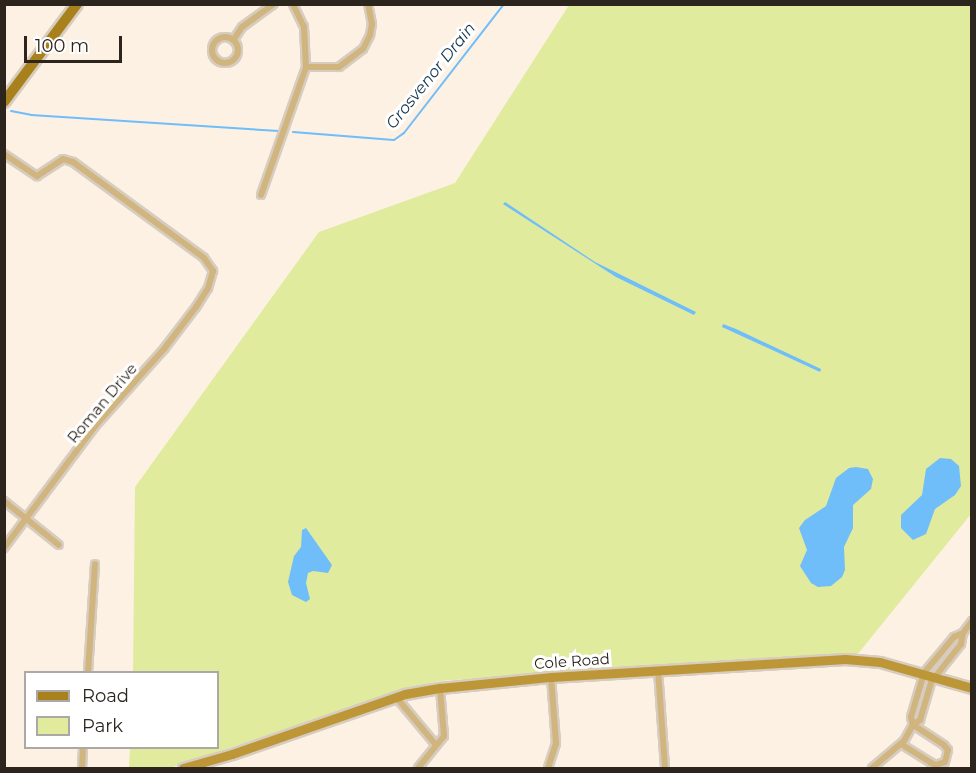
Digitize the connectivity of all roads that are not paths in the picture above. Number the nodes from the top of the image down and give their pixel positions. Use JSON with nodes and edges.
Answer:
{"nodes":[{"id":1,"x":77,"y":4,"type":"edge"},
{"id":2,"x":274,"y":4,"type":"edge"},
{"id":3,"x":293,"y":4,"type":"edge"},
{"id":4,"x":368,"y":4,"type":"edge"},
{"id":5,"x":234,"y":39,"type":"junction"},
{"id":6,"x":306,"y":67,"type":"junction"},
{"id":7,"x":4,"y":102,"type":"edge"},
{"id":8,"x":4,"y":154,"type":"edge"},
{"id":9,"x":261,"y":195,"type":"dead end"},
{"id":10,"x":4,"y":501,"type":"edge"},
{"id":11,"x":27,"y":518,"type":"junction"},
{"id":12,"x":59,"y":545,"type":"dead end"},
{"id":13,"x":4,"y":548,"type":"edge"},
{"id":14,"x":94,"y":564,"type":"dead end"},
{"id":15,"x":972,"y":621,"type":"edge"},
{"id":16,"x":963,"y":633,"type":"junction"},
{"id":17,"x":658,"y":670,"type":"junction"},
{"id":18,"x":88,"y":671,"type":"edge"},
{"id":19,"x":930,"y":675,"type":"junction"},
{"id":20,"x":551,"y":677,"type":"junction"},
{"id":21,"x":440,"y":688,"type":"junction"},
{"id":22,"x":972,"y":688,"type":"edge"},
{"id":23,"x":396,"y":697,"type":"junction"},
{"id":24,"x":913,"y":725,"type":"junction"},
{"id":25,"x":901,"y":744,"type":"junction"},
{"id":26,"x":436,"y":745,"type":"junction"},
{"id":27,"x":83,"y":749,"type":"edge"},
{"id":28,"x":82,"y":768,"type":"edge"},
{"id":29,"x":183,"y":768,"type":"edge"},
{"id":30,"x":418,"y":768,"type":"edge"},
{"id":31,"x":548,"y":768,"type":"edge"},
{"id":32,"x":665,"y":768,"type":"edge"},
{"id":33,"x":872,"y":768,"type":"edge"}],
"edges":[{"from":1,"to":7,"type":"main road"},
{"from":2,"to":5,"type":"street"},
{"from":3,"to":6,"type":"street"},
{"from":4,"to":6,"type":"street"},
{"from":5,"to":5,"type":"street"},
{"from":6,"to":9,"type":"street"},
{"from":8,"to":11,"type":"street","name":"Roman Drive"},
{"from":10,"to":11,"type":"street"},
{"from":11,"to":12,"type":"street"},
{"from":11,"to":13,"type":"street","name":"Roman Drive"},
{"from":14,"to":18,"type":"street"},
{"from":15,"to":16,"type":"street"},
{"from":16,"to":19,"type":"street"},
{"from":16,"to":19,"type":"street"},
{"from":17,"to":19,"type":"street","name":"Cole Road"},
{"from":17,"to":20,"type":"street","name":"Cole Road"},
{"from":17,"to":32,"type":"street"},
{"from":19,"to":22,"type":"street","name":"Cole Road"},
{"from":19,"to":24,"type":"street"},
{"from":19,"to":24,"type":"street"},
{"from":20,"to":21,"type":"street","name":"Cole Road"},
{"from":20,"to":31,"type":"street"},
{"from":21,"to":23,"type":"street","name":"Cole Road"},
{"from":21,"to":26,"type":"street"},
{"from":23,"to":26,"type":"street"},
{"from":23,"to":29,"type":"street","name":"Cole Road"},
{"from":24,"to":25,"type":"street"},
{"from":24,"to":25,"type":"street"},
{"from":25,"to":33,"type":"street"},
{"from":26,"to":30,"type":"street"},
{"from":27,"to":28,"type":"street"}]}
